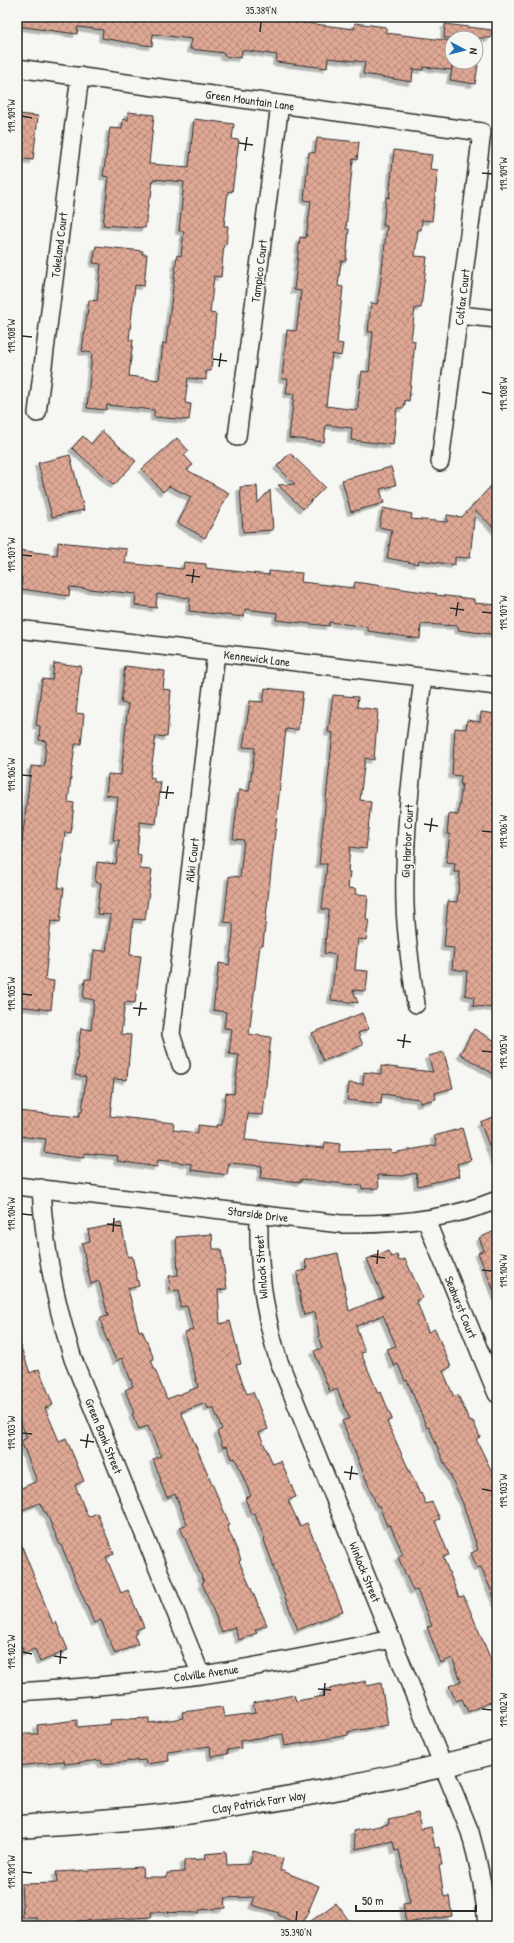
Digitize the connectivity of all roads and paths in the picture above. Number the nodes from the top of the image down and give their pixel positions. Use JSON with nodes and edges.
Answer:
{"nodes":[{"id":1,"x":17,"y":68,"type":"edge"},
{"id":2,"x":80,"y":76,"type":"junction"},
{"id":3,"x":280,"y":104,"type":"junction"},
{"id":4,"x":482,"y":132,"type":"joint"},
{"id":5,"x":459,"y":314,"type":"junction"},
{"id":6,"x":497,"y":318,"type":"edge"},
{"id":7,"x":37,"y":413,"type":"dead end"},
{"id":8,"x":237,"y":437,"type":"dead end"},
{"id":9,"x":440,"y":462,"type":"dead end"},
{"id":10,"x":17,"y":630,"type":"edge"},
{"id":11,"x":216,"y":653,"type":"junction"},
{"id":12,"x":424,"y":678,"type":"junction"},
{"id":13,"x":497,"y":686,"type":"edge"},
{"id":14,"x":416,"y":1004,"type":"dead end"},
{"id":15,"x":181,"y":1065,"type":"dead end"},
{"id":16,"x":17,"y":1186,"type":"edge"},
{"id":17,"x":41,"y":1188,"type":"junction"},
{"id":18,"x":497,"y":1200,"type":"edge"},
{"id":19,"x":259,"y":1214,"type":"junction"},
{"id":20,"x":426,"y":1220,"type":"junction"},
{"id":21,"x":497,"y":1394,"type":"edge"},
{"id":22,"x":392,"y":1639,"type":"junction"},
{"id":23,"x":201,"y":1675,"type":"junction"},
{"id":24,"x":17,"y":1692,"type":"edge"},
{"id":25,"x":497,"y":1752,"type":"edge"},
{"id":26,"x":444,"y":1766,"type":"junction"},
{"id":27,"x":17,"y":1827,"type":"edge"},
{"id":28,"x":487,"y":1926,"type":"edge"}],
"edges":[{"from":1,"to":2,"type":"street","name":"Green Mountain Lane"},
{"from":2,"to":3,"type":"street","name":"Green Mountain Lane"},
{"from":2,"to":7,"type":"street","name":"Tokeland Court"},
{"from":3,"to":4,"type":"street","name":"Green Mountain Lane"},
{"from":3,"to":8,"type":"street","name":"Tampico Court"},
{"from":4,"to":5,"type":"street","name":"Colfax Court"},
{"from":5,"to":6,"type":"street"},
{"from":5,"to":9,"type":"street","name":"Colfax Court"},
{"from":10,"to":11,"type":"street","name":"Kennewick Lane"},
{"from":11,"to":12,"type":"street","name":"Kennewick Lane"},
{"from":11,"to":15,"type":"street","name":"Alki Court"},
{"from":12,"to":13,"type":"street","name":"Kennewick Lane"},
{"from":12,"to":14,"type":"street","name":"Gig Harbor Court"},
{"from":16,"to":17,"type":"street","name":"Starside Drive"},
{"from":17,"to":19,"type":"street","name":"Starside Drive"},
{"from":17,"to":23,"type":"street","name":"Green Bank Street"},
{"from":18,"to":20,"type":"street","name":"Starside Drive"},
{"from":19,"to":20,"type":"street","name":"Starside Drive"},
{"from":19,"to":22,"type":"street","name":"Winlock Street"},
{"from":20,"to":21,"type":"street","name":"Seahurst Court"},
{"from":22,"to":23,"type":"street","name":"Colville Avenue"},
{"from":22,"to":26,"type":"street","name":"Winlock Street"},
{"from":23,"to":24,"type":"street","name":"Colville Avenue"},
{"from":25,"to":26,"type":"street","name":"Clay Patrick Farr Way"},
{"from":26,"to":27,"type":"street","name":"Clay Patrick Farr Way"},
{"from":26,"to":28,"type":"street","name":"Winlock Street"}]}
